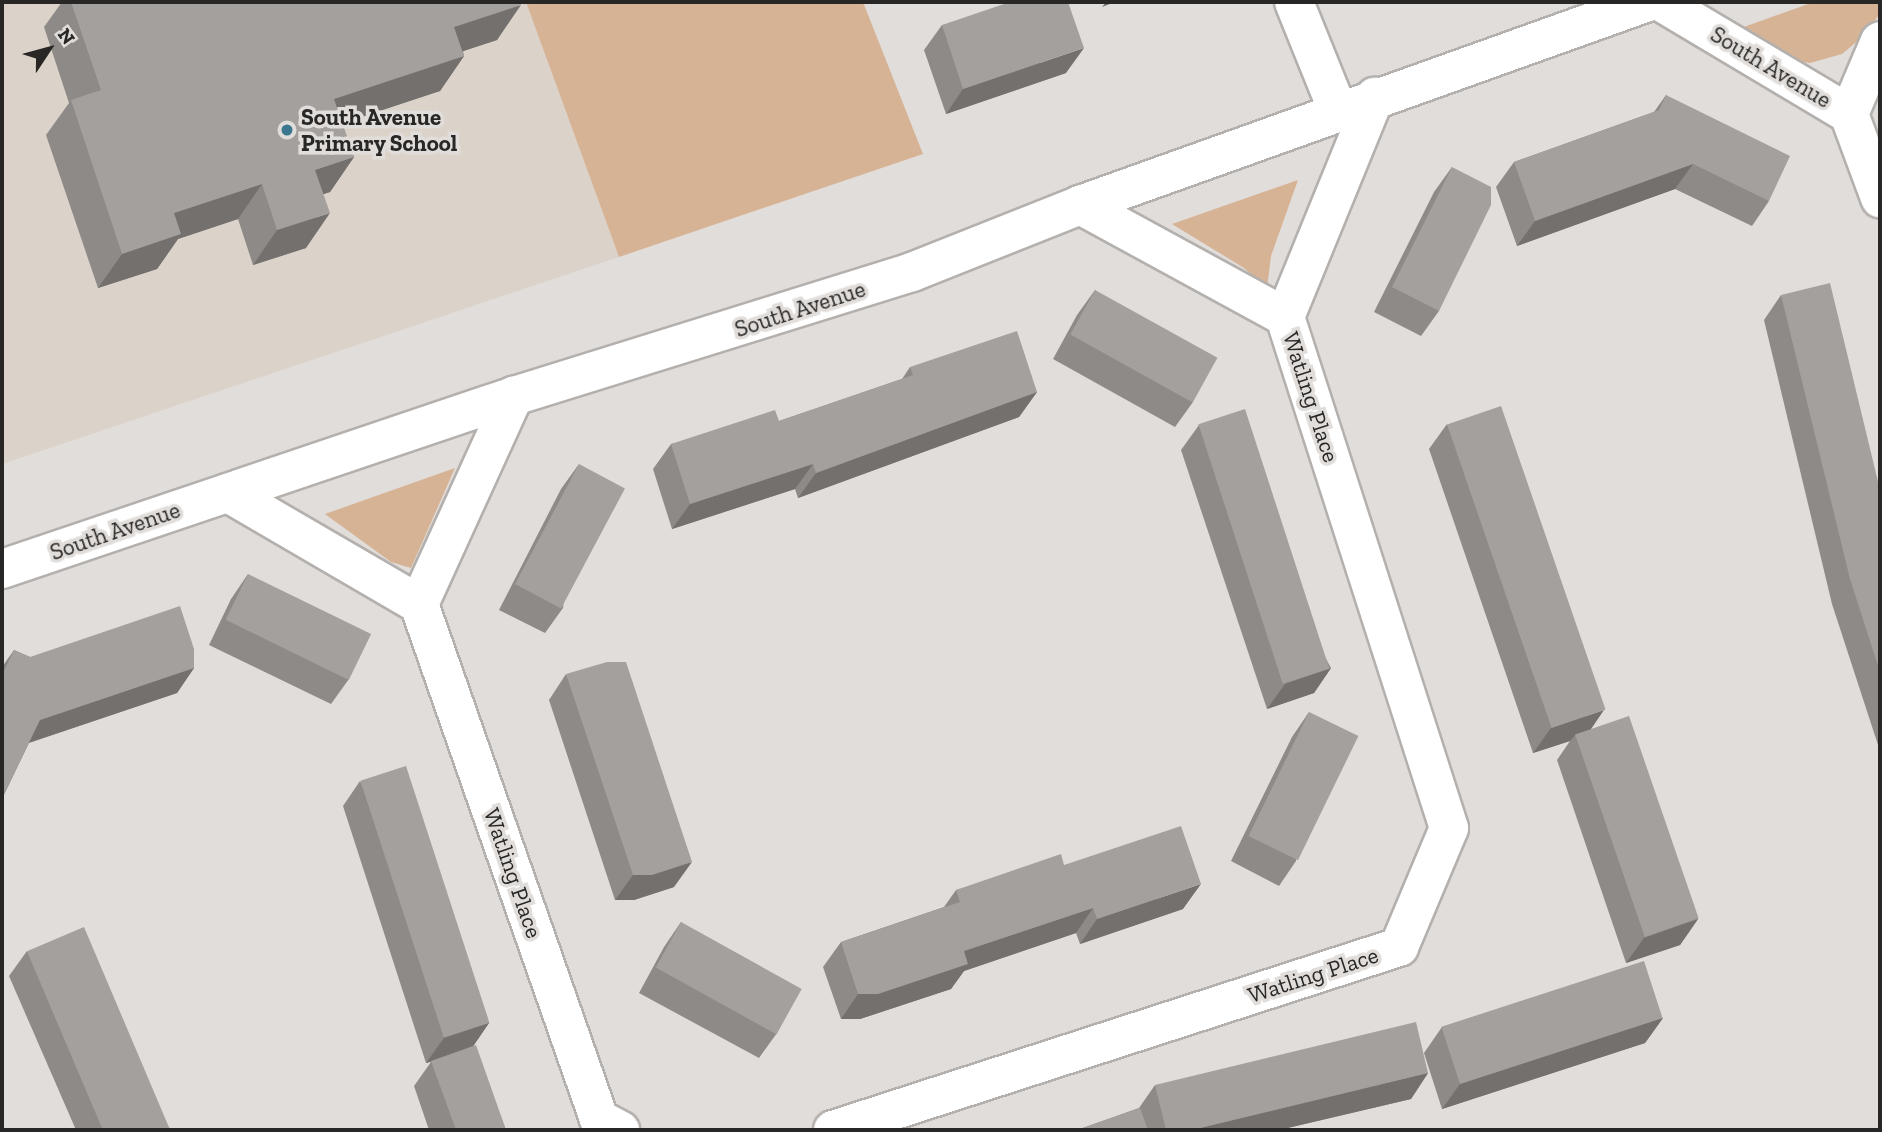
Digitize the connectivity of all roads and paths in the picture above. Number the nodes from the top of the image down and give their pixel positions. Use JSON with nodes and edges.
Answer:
{"nodes":[{"id":1,"x":1294,"y":2,"type":"edge"},
{"id":2,"x":1648,"y":2,"type":"edge"},
{"id":3,"x":1661,"y":2,"type":"edge"},
{"id":4,"x":1880,"y":41,"type":"edge"},
{"id":5,"x":1375,"y":97,"type":"junction"},
{"id":6,"x":1338,"y":111,"type":"junction"},
{"id":7,"x":1849,"y":114,"type":"junction"},
{"id":8,"x":1880,"y":198,"type":"edge"},
{"id":9,"x":1080,"y":205,"type":"junction"},
{"id":10,"x":1285,"y":317,"type":"junction"},
{"id":11,"x":514,"y":396,"type":"junction"},
{"id":12,"x":228,"y":493,"type":"junction"},
{"id":13,"x":2,"y":569,"type":"edge"},
{"id":14,"x":419,"y":604,"type":"junction"},
{"id":15,"x":620,"y":1130,"type":"edge"},
{"id":16,"x":833,"y":1130,"type":"edge"}],
"edges":[{"from":1,"to":6,"type":"street"},
{"from":2,"to":5,"type":"street","name":"South Avenue"},
{"from":3,"to":7,"type":"street","name":"South Avenue"},
{"from":4,"to":7,"type":"street","name":"South Avenue"},
{"from":5,"to":6,"type":"street","name":"South Avenue"},
{"from":5,"to":10,"type":"street"},
{"from":6,"to":9,"type":"street","name":"South Avenue"},
{"from":7,"to":8,"type":"street"},
{"from":9,"to":10,"type":"street"},
{"from":9,"to":11,"type":"street","name":"South Avenue"},
{"from":10,"to":16,"type":"street","name":"Watling Place"},
{"from":11,"to":12,"type":"street","name":"South Avenue"},
{"from":11,"to":14,"type":"street"},
{"from":12,"to":13,"type":"street","name":"South Avenue"},
{"from":12,"to":14,"type":"street"},
{"from":14,"to":15,"type":"street","name":"Watling Place"}]}
